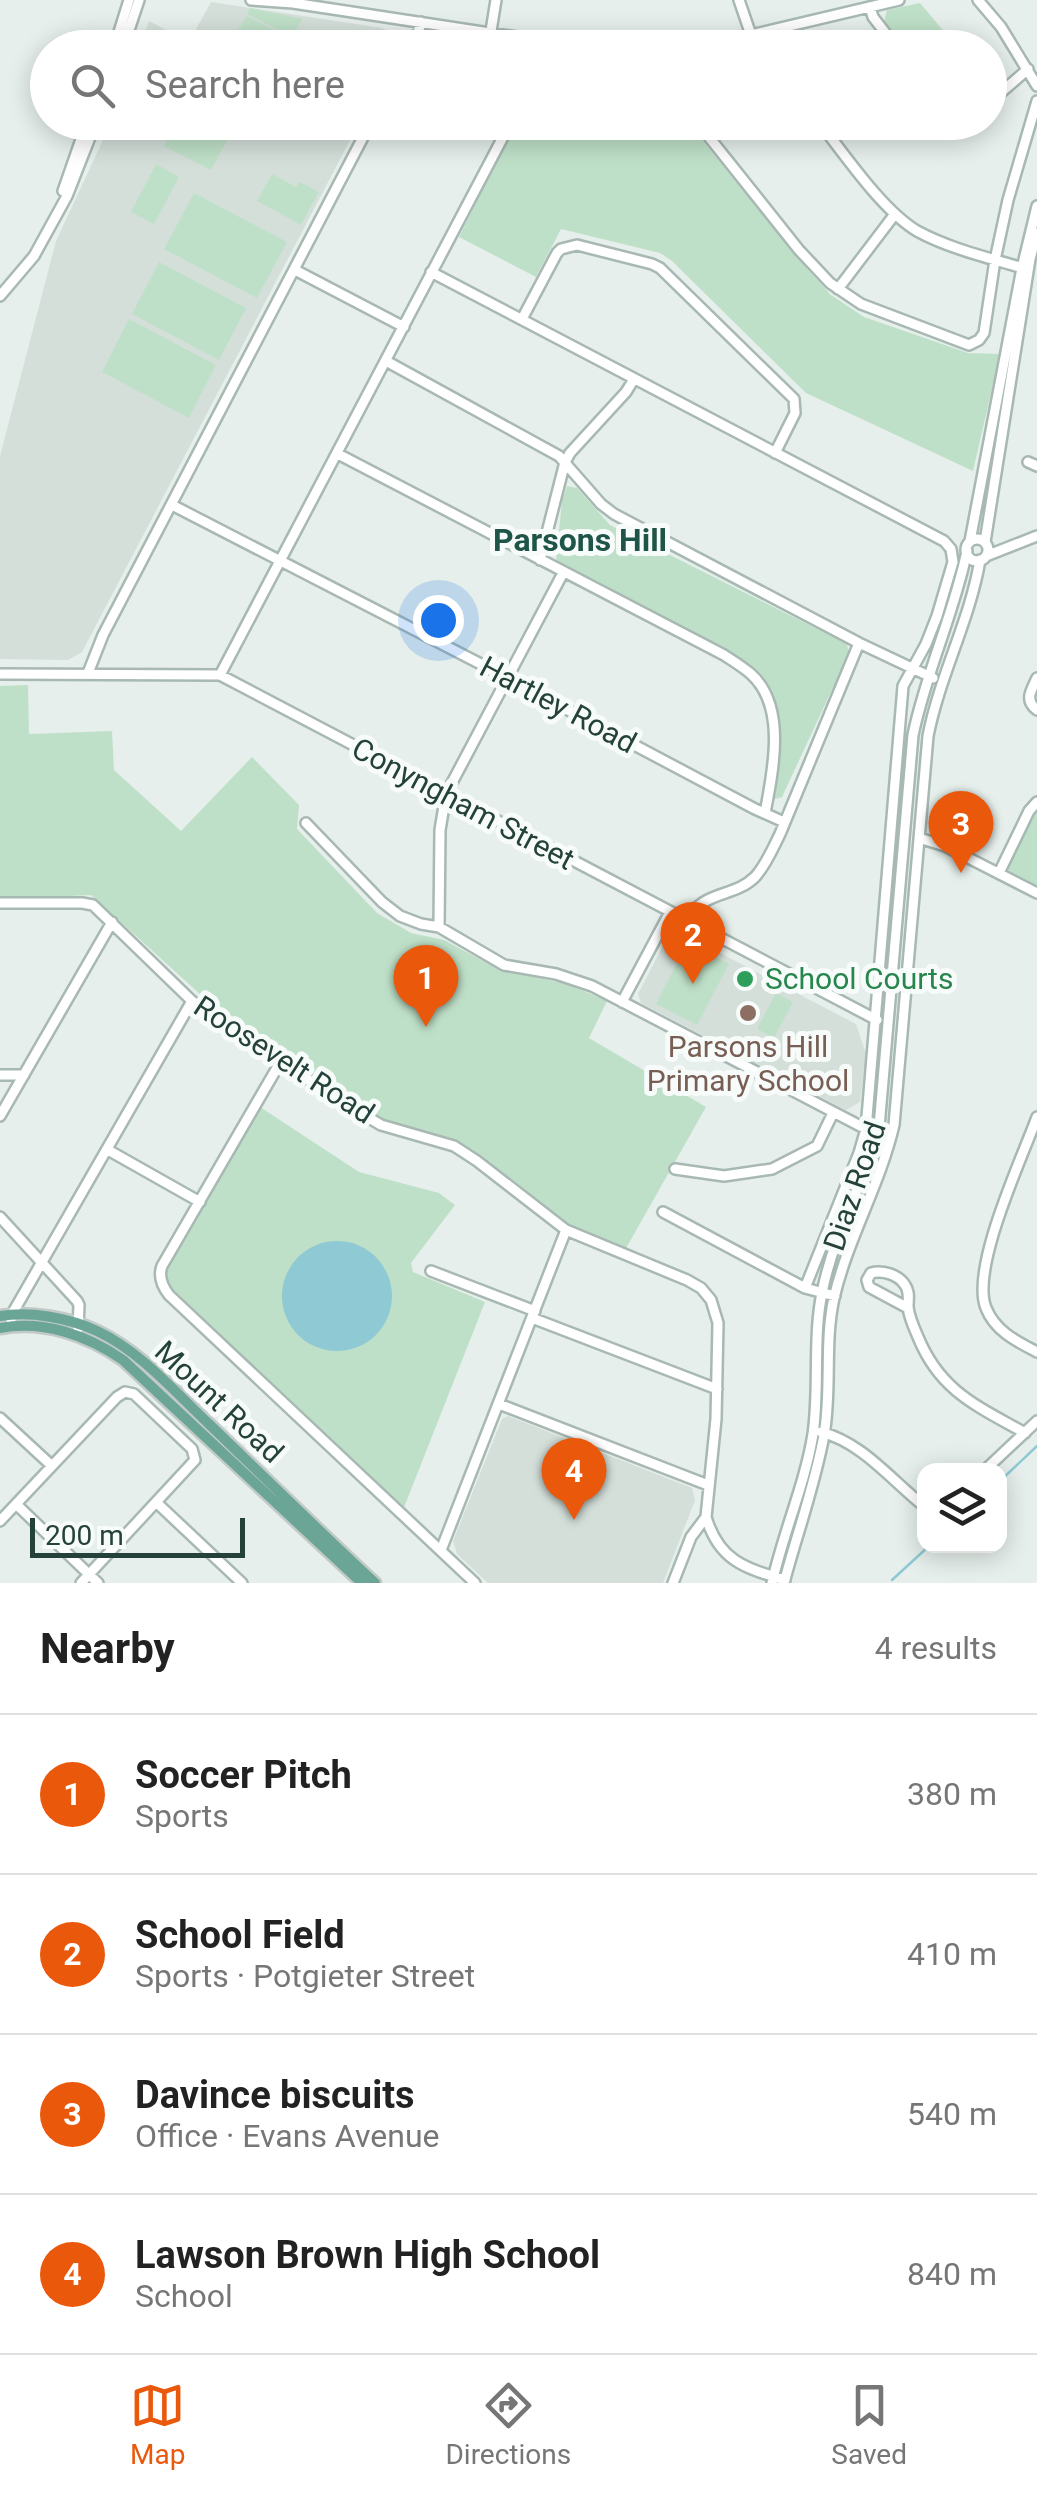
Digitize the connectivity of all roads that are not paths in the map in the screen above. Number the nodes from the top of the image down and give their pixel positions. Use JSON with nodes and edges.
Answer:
{"nodes":[{"id":1,"x":129,"y":0,"type":"edge"},
{"id":2,"x":140,"y":0,"type":"edge"},
{"id":3,"x":251,"y":0,"type":"edge"},
{"id":4,"x":496,"y":0,"type":"edge"},
{"id":5,"x":740,"y":0,"type":"edge"},
{"id":6,"x":849,"y":0,"type":"edge"},
{"id":7,"x":900,"y":0,"type":"edge"},
{"id":8,"x":978,"y":0,"type":"edge"},
{"id":9,"x":287,"y":1,"type":"edge"},
{"id":10,"x":870,"y":7,"type":"junction"},
{"id":11,"x":852,"y":11,"type":"junction"},
{"id":12,"x":418,"y":22,"type":"junction"},
{"id":13,"x":120,"y":30,"type":"edge"},
{"id":14,"x":129,"y":30,"type":"edge"},
{"id":15,"x":417,"y":30,"type":"edge"},
{"id":16,"x":483,"y":30,"type":"edge"},
{"id":17,"x":491,"y":30,"type":"edge"},
{"id":18,"x":749,"y":30,"type":"edge"},
{"id":19,"x":772,"y":30,"type":"edge"},
{"id":20,"x":883,"y":30,"type":"edge"},
{"id":21,"x":1002,"y":30,"type":"edge"},
{"id":22,"x":1007,"y":37,"type":"edge"},
{"id":23,"x":1028,"y":69,"type":"junction"},
{"id":24,"x":1037,"y":86,"type":"edge"},
{"id":25,"x":1007,"y":87,"type":"edge"},
{"id":26,"x":1037,"y":101,"type":"edge"},
{"id":27,"x":82,"y":140,"type":"edge"},
{"id":28,"x":90,"y":140,"type":"edge"},
{"id":29,"x":363,"y":140,"type":"edge"},
{"id":30,"x":501,"y":140,"type":"edge"},
{"id":31,"x":711,"y":140,"type":"edge"},
{"id":32,"x":834,"y":140,"type":"edge"},
{"id":33,"x":1037,"y":206,"type":"edge"},
{"id":34,"x":56,"y":213,"type":"junction"},
{"id":35,"x":895,"y":214,"type":"junction"},
{"id":36,"x":1037,"y":233,"type":"edge"},
{"id":37,"x":994,"y":260,"type":"junction"},
{"id":38,"x":1025,"y":269,"type":"junction"},
{"id":39,"x":294,"y":270,"type":"junction"},
{"id":40,"x":431,"y":272,"type":"junction"},
{"id":41,"x":838,"y":289,"type":"junction"},
{"id":42,"x":0,"y":296,"type":"edge"},
{"id":43,"x":522,"y":319,"type":"junction"},
{"id":44,"x":404,"y":327,"type":"junction"},
{"id":45,"x":386,"y":361,"type":"junction"},
{"id":46,"x":634,"y":379,"type":"junction"},
{"id":47,"x":775,"y":453,"type":"junction"},
{"id":48,"x":338,"y":454,"type":"junction"},
{"id":49,"x":566,"y":462,"type":"junction"},
{"id":50,"x":172,"y":505,"type":"junction"},
{"id":51,"x":1037,"y":536,"type":"edge"},
{"id":52,"x":988,"y":543,"type":"junction"},
{"id":53,"x":969,"y":546,"type":"junction"},
{"id":54,"x":1009,"y":546,"type":"junction"},
{"id":55,"x":983,"y":558,"type":"junction"},
{"id":56,"x":281,"y":559,"type":"junction"},
{"id":57,"x":540,"y":560,"type":"junction"},
{"id":58,"x":563,"y":573,"type":"junction"},
{"id":59,"x":860,"y":643,"type":"junction"},
{"id":60,"x":914,"y":670,"type":"junction"},
{"id":61,"x":88,"y":673,"type":"junction"},
{"id":62,"x":0,"y":674,"type":"edge"},
{"id":63,"x":220,"y":675,"type":"junction"},
{"id":64,"x":506,"y":677,"type":"junction"},
{"id":65,"x":928,"y":677,"type":"junction"},
{"id":66,"x":1037,"y":678,"type":"edge"},
{"id":67,"x":942,"y":681,"type":"junction"},
{"id":68,"x":1037,"y":710,"type":"edge"},
{"id":69,"x":446,"y":794,"type":"junction"},
{"id":70,"x":1037,"y":802,"type":"edge"},
{"id":71,"x":765,"y":814,"type":"junction"},
{"id":72,"x":784,"y":822,"type":"junction"},
{"id":73,"x":306,"y":823,"type":"dead end"},
{"id":74,"x":919,"y":838,"type":"junction"},
{"id":75,"x":1000,"y":873,"type":"junction"},
{"id":76,"x":1037,"y":893,"type":"edge"},
{"id":77,"x":0,"y":902,"type":"edge"},
{"id":78,"x":670,"y":912,"type":"junction"},
{"id":79,"x":687,"y":921,"type":"junction"},
{"id":80,"x":112,"y":922,"type":"junction"},
{"id":81,"x":439,"y":927,"type":"junction"},
{"id":82,"x":192,"y":1001,"type":"junction"},
{"id":83,"x":622,"y":1002,"type":"junction"},
{"id":84,"x":875,"y":1020,"type":"junction"},
{"id":85,"x":888,"y":1024,"type":"junction"},
{"id":86,"x":904,"y":1026,"type":"junction"},
{"id":87,"x":281,"y":1061,"type":"junction"},
{"id":88,"x":0,"y":1075,"type":"edge"},
{"id":89,"x":24,"y":1075,"type":"junction"},
{"id":90,"x":833,"y":1112,"type":"junction"},
{"id":91,"x":0,"y":1116,"type":"edge"},
{"id":92,"x":1037,"y":1117,"type":"edge"},
{"id":93,"x":866,"y":1129,"type":"junction"},
{"id":94,"x":108,"y":1150,"type":"junction"},
{"id":95,"x":675,"y":1169,"type":"dead end"},
{"id":96,"x":200,"y":1202,"type":"junction"},
{"id":97,"x":663,"y":1212,"type":"dead end"},
{"id":98,"x":0,"y":1217,"type":"edge"},
{"id":99,"x":566,"y":1230,"type":"junction"},
{"id":100,"x":41,"y":1261,"type":"junction"},
{"id":101,"x":431,"y":1271,"type":"dead end"},
{"id":102,"x":805,"y":1288,"type":"junction"},
{"id":103,"x":822,"y":1292,"type":"junction"},
{"id":104,"x":835,"y":1296,"type":"junction"},
{"id":105,"x":908,"y":1308,"type":"junction"},
{"id":106,"x":533,"y":1315,"type":"junction"},
{"id":107,"x":5,"y":1321,"type":"edge"},
{"id":108,"x":78,"y":1329,"type":"junction"},
{"id":109,"x":1037,"y":1352,"type":"edge"},
{"id":110,"x":717,"y":1389,"type":"junction"},
{"id":111,"x":180,"y":1404,"type":"junction"},
{"id":112,"x":499,"y":1404,"type":"junction"},
{"id":113,"x":0,"y":1418,"type":"edge"},
{"id":114,"x":1037,"y":1421,"type":"edge"},
{"id":115,"x":162,"y":1422,"type":"junction"},
{"id":116,"x":819,"y":1432,"type":"junction"},
{"id":117,"x":1025,"y":1432,"type":"junction"},
{"id":118,"x":992,"y":1463,"type":"edge"},
{"id":119,"x":52,"y":1466,"type":"junction"},
{"id":120,"x":708,"y":1485,"type":"junction"},
{"id":121,"x":917,"y":1500,"type":"edge"},
{"id":122,"x":157,"y":1503,"type":"junction"},
{"id":123,"x":16,"y":1504,"type":"junction"},
{"id":124,"x":706,"y":1518,"type":"junction"},
{"id":125,"x":0,"y":1521,"type":"edge"},
{"id":126,"x":312,"y":1530,"type":"junction"},
{"id":127,"x":441,"y":1550,"type":"junction"},
{"id":128,"x":89,"y":1574,"type":"junction"},
{"id":129,"x":772,"y":1580,"type":"edge"},
{"id":130,"x":784,"y":1581,"type":"edge"},
{"id":131,"x":81,"y":1583,"type":"edge"},
{"id":132,"x":98,"y":1583,"type":"edge"},
{"id":133,"x":242,"y":1583,"type":"edge"},
{"id":134,"x":362,"y":1583,"type":"edge"},
{"id":135,"x":375,"y":1583,"type":"edge"},
{"id":136,"x":476,"y":1583,"type":"edge"},
{"id":137,"x":672,"y":1583,"type":"edge"}],
"edges":[{"from":1,"to":13,"type":"street"},
{"from":2,"to":14,"type":"street"},
{"from":3,"to":9,"type":"street"},
{"from":4,"to":17,"type":"street"},
{"from":5,"to":18,"type":"street"},
{"from":6,"to":11,"type":"street"},
{"from":7,"to":10,"type":"street"},
{"from":8,"to":21,"type":"street"},
{"from":9,"to":12,"type":"street"},
{"from":10,"to":11,"type":"street"},
{"from":10,"to":20,"type":"street"},
{"from":11,"to":19,"type":"street"},
{"from":12,"to":15,"type":"street"},
{"from":12,"to":16,"type":"street"},
{"from":22,"to":23,"type":"street"},
{"from":23,"to":24,"type":"street"},
{"from":23,"to":25,"type":"street"},
{"from":26,"to":37,"type":"street"},
{"from":27,"to":34,"type":"street"},
{"from":28,"to":34,"type":"street"},
{"from":29,"to":39,"type":"street"},
{"from":30,"to":40,"type":"street"},
{"from":31,"to":41,"type":"street"},
{"from":32,"to":35,"type":"street"},
{"from":33,"to":38,"type":"street","name":"Diaz Road"},
{"from":34,"to":42,"type":"street"},
{"from":35,"to":37,"type":"street"},
{"from":35,"to":41,"type":"street"},
{"from":36,"to":38,"type":"street","name":"Diaz Road"},
{"from":37,"to":38,"type":"street"},
{"from":37,"to":41,"type":"street"},
{"from":38,"to":52,"type":"street","name":"Diaz Road"},
{"from":38,"to":53,"type":"street","name":"Diaz Road"},
{"from":39,"to":44,"type":"street"},
{"from":39,"to":50,"type":"street"},
{"from":40,"to":43,"type":"street"},
{"from":40,"to":44,"type":"street"},
{"from":43,"to":46,"type":"street"},
{"from":43,"to":47,"type":"street"},
{"from":44,"to":45,"type":"street"},
{"from":45,"to":48,"type":"street"},
{"from":45,"to":49,"type":"street"},
{"from":46,"to":47,"type":"street"},
{"from":46,"to":49,"type":"street"},
{"from":47,"to":60,"type":"street","name":"Diaz Road"},
{"from":48,"to":56,"type":"street"},
{"from":48,"to":57,"type":"street"},
{"from":49,"to":57,"type":"street"},
{"from":49,"to":59,"type":"street"},
{"from":50,"to":56,"type":"street","name":"Hartley Road"},
{"from":50,"to":61,"type":"street"},
{"from":51,"to":54,"type":"street"},
{"from":52,"to":53,"type":"street"},
{"from":52,"to":54,"type":"street"},
{"from":52,"to":55,"type":"street"},
{"from":53,"to":55,"type":"street"},
{"from":53,"to":65,"type":"street","name":"Diaz Road"},
{"from":54,"to":55,"type":"street"},
{"from":55,"to":67,"type":"street","name":"Diaz Road"},
{"from":56,"to":63,"type":"street"},
{"from":56,"to":64,"type":"street","name":"Hartley Road"},
{"from":57,"to":58,"type":"street"},
{"from":58,"to":64,"type":"street"},
{"from":58,"to":71,"type":"street"},
{"from":59,"to":60,"type":"street"},
{"from":59,"to":72,"type":"street"},
{"from":60,"to":65,"type":"street"},
{"from":60,"to":84,"type":"street","name":"Diaz Road"},
{"from":61,"to":62,"type":"street","name":"Conyngham Street"},
{"from":61,"to":63,"type":"street","name":"Conyngham Street"},
{"from":63,"to":69,"type":"street","name":"Conyngham Street"},
{"from":64,"to":69,"type":"street"},
{"from":64,"to":71,"type":"street","name":"Hartley Road"},
{"from":65,"to":67,"type":"street"},
{"from":65,"to":85,"type":"street","name":"Diaz Road"},
{"from":66,"to":68,"type":"street"},
{"from":67,"to":74,"type":"street","name":"Diaz Road"},
{"from":69,"to":78,"type":"street","name":"Conyngham Street"},
{"from":69,"to":81,"type":"street"},
{"from":70,"to":75,"type":"street"},
{"from":71,"to":72,"type":"street","name":"Hartley Road"},
{"from":72,"to":79,"type":"street"},
{"from":73,"to":81,"type":"street"},
{"from":74,"to":75,"type":"street"},
{"from":74,"to":86,"type":"street","name":"Diaz Road"},
{"from":75,"to":76,"type":"street"},
{"from":77,"to":80,"type":"street","name":"Roosevelt Road"},
{"from":78,"to":79,"type":"street","name":"Conyngham Street"},
{"from":78,"to":83,"type":"street"},
{"from":79,"to":84,"type":"street","name":"Conyngham Street"},
{"from":80,"to":82,"type":"street","name":"Roosevelt Road"},
{"from":80,"to":89,"type":"street"},
{"from":81,"to":83,"type":"street"},
{"from":82,"to":87,"type":"street","name":"Roosevelt Road"},
{"from":82,"to":94,"type":"street"},
{"from":83,"to":90,"type":"street"},
{"from":84,"to":85,"type":"street","name":"Conyngham Street"},
{"from":84,"to":93,"type":"street","name":"Diaz Road"},
{"from":85,"to":86,"type":"street","name":"Conyngham Street"},
{"from":85,"to":103,"type":"street","name":"Diaz Road"},
{"from":86,"to":104,"type":"street","name":"Diaz Road"},
{"from":87,"to":96,"type":"street"},
{"from":87,"to":99,"type":"street","name":"Roosevelt Road"},
{"from":88,"to":89,"type":"street"},
{"from":89,"to":91,"type":"street"},
{"from":90,"to":93,"type":"street"},
{"from":90,"to":95,"type":"street"},
{"from":92,"to":109,"type":"street"},
{"from":93,"to":102,"type":"street","name":"Diaz Road"},
{"from":94,"to":96,"type":"street"},
{"from":94,"to":100,"type":"street"},
{"from":96,"to":127,"type":"street"},
{"from":97,"to":102,"type":"street"},
{"from":98,"to":100,"type":"street"},
{"from":99,"to":106,"type":"street"},
{"from":99,"to":110,"type":"street","name":"Roosevelt Road"},
{"from":100,"to":107,"type":"street"},
{"from":100,"to":108,"type":"street"},
{"from":101,"to":106,"type":"street"},
{"from":102,"to":103,"type":"street"},
{"from":103,"to":104,"type":"street"},
{"from":103,"to":116,"type":"street","name":"Diaz Road"},
{"from":104,"to":116,"type":"street","name":"Diaz Road"},
{"from":105,"to":105,"type":"street"},
{"from":105,"to":117,"type":"street"},
{"from":106,"to":110,"type":"street"},
{"from":106,"to":112,"type":"street"},
{"from":107,"to":108,"type":"main road","name":"Mount Road"},
{"from":108,"to":111,"type":"main road","name":"Mount Road"},
{"from":110,"to":120,"type":"street","name":"Roosevelt Road"},
{"from":111,"to":115,"type":"street"},
{"from":111,"to":126,"type":"main road","name":"Mount Road"},
{"from":112,"to":120,"type":"street"},
{"from":112,"to":127,"type":"street"},
{"from":113,"to":119,"type":"street"},
{"from":114,"to":117,"type":"street"},
{"from":115,"to":119,"type":"street"},
{"from":115,"to":122,"type":"street"},
{"from":116,"to":121,"type":"street"},
{"from":116,"to":129,"type":"street","name":"Diaz Road"},
{"from":116,"to":130,"type":"street","name":"Diaz Road"},
{"from":117,"to":118,"type":"street"},
{"from":119,"to":123,"type":"street"},
{"from":120,"to":124,"type":"street","name":"Roosevelt Road"},
{"from":122,"to":128,"type":"street"},
{"from":122,"to":133,"type":"street"},
{"from":123,"to":125,"type":"street"},
{"from":123,"to":128,"type":"street"},
{"from":124,"to":129,"type":"street"},
{"from":124,"to":137,"type":"street"},
{"from":126,"to":134,"type":"main road","name":"Mount Road"},
{"from":126,"to":135,"type":"main road","name":"Mount Road"},
{"from":127,"to":136,"type":"street"},
{"from":128,"to":131,"type":"street"},
{"from":128,"to":132,"type":"street"},
{"from":129,"to":130,"type":"street"}]}
